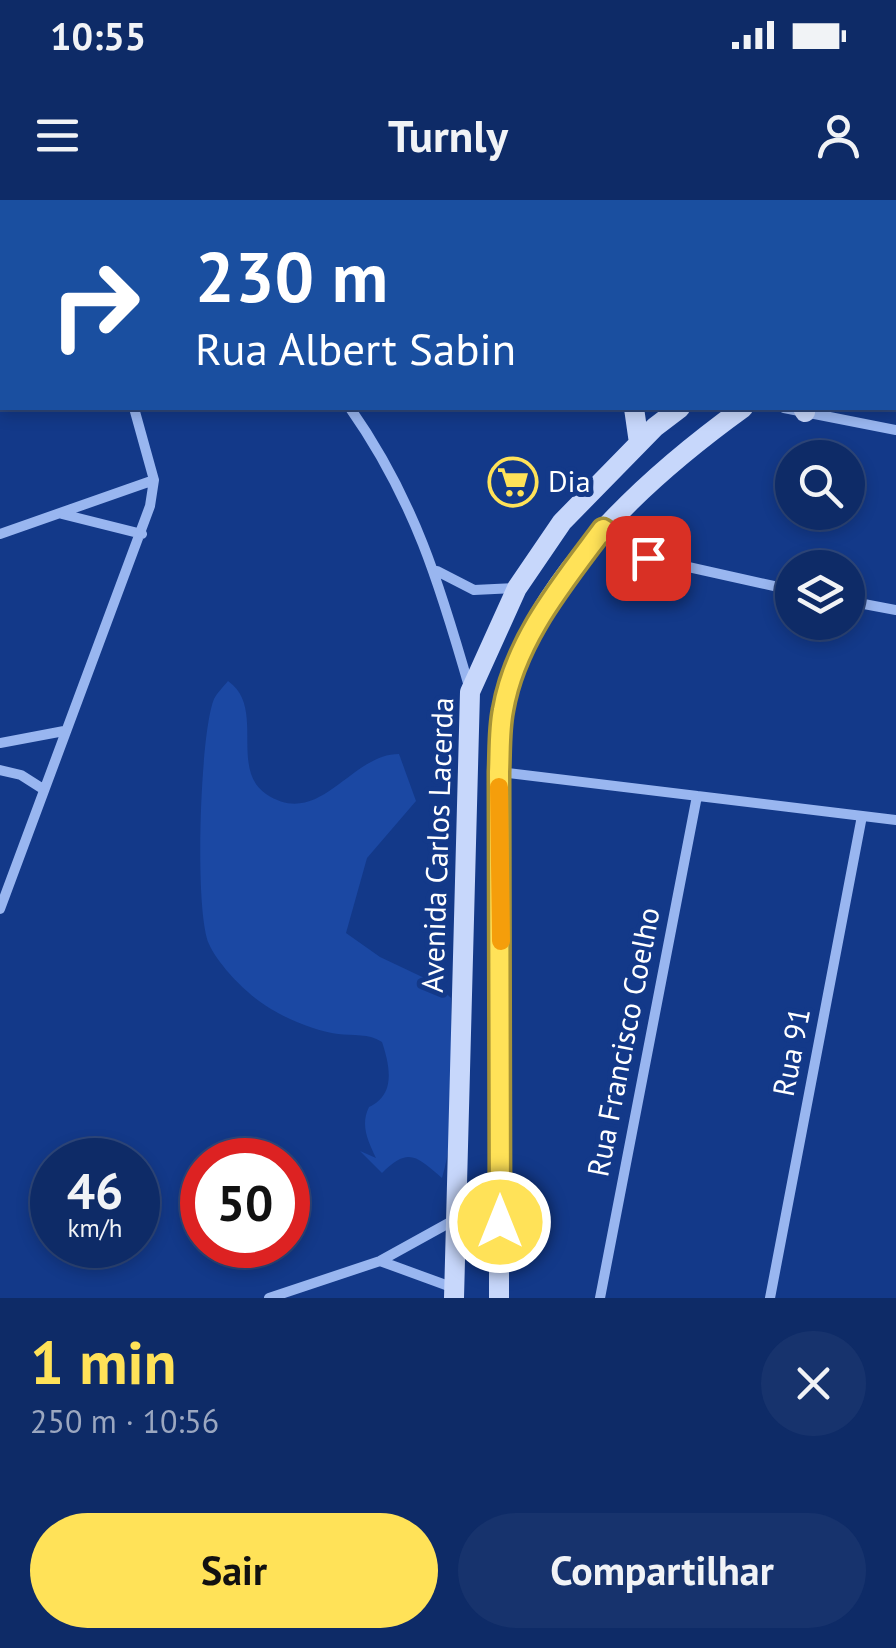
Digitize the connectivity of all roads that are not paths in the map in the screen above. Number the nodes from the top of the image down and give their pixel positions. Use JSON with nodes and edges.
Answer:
{"nodes":[{"id":1,"x":135,"y":410,"type":"edge"},
{"id":2,"x":351,"y":410,"type":"edge"},
{"id":3,"x":634,"y":410,"type":"edge"},
{"id":4,"x":678,"y":410,"type":"edge"},
{"id":5,"x":740,"y":410,"type":"edge"},
{"id":6,"x":804,"y":410,"type":"edge"},
{"id":7,"x":896,"y":430,"type":"edge"},
{"id":8,"x":639,"y":443,"type":"junction"},
{"id":9,"x":154,"y":480,"type":"junction"},
{"id":10,"x":61,"y":514,"type":"junction"},
{"id":11,"x":603,"y":529,"type":"junction"},
{"id":12,"x":0,"y":534,"type":"edge"},
{"id":13,"x":142,"y":534,"type":"junction"},
{"id":14,"x":436,"y":571,"type":"junction"},
{"id":15,"x":775,"y":586,"type":"edge"},
{"id":16,"x":518,"y":588,"type":"junction"},
{"id":17,"x":865,"y":604,"type":"edge"},
{"id":18,"x":896,"y":610,"type":"edge"},
{"id":19,"x":470,"y":692,"type":"junction"},
{"id":20,"x":64,"y":731,"type":"junction"},
{"id":21,"x":0,"y":743,"type":"edge"},
{"id":22,"x":0,"y":770,"type":"edge"},
{"id":23,"x":499,"y":772,"type":"junction"},
{"id":24,"x":43,"y":789,"type":"junction"},
{"id":25,"x":696,"y":796,"type":"junction"},
{"id":26,"x":862,"y":816,"type":"junction"},
{"id":27,"x":896,"y":820,"type":"edge"},
{"id":28,"x":0,"y":909,"type":"edge"},
{"id":29,"x":456,"y":1220,"type":"junction"},
{"id":30,"x":380,"y":1261,"type":"junction"},
{"id":31,"x":454,"y":1293,"type":"edge"},
{"id":32,"x":269,"y":1298,"type":"edge"},
{"id":33,"x":499,"y":1298,"type":"edge"},
{"id":34,"x":600,"y":1298,"type":"edge"},
{"id":35,"x":770,"y":1298,"type":"edge"}],
"edges":[{"from":1,"to":9,"type":"street"},
{"from":2,"to":14,"type":"street"},
{"from":3,"to":8,"type":"main road"},
{"from":4,"to":8,"type":"main road","name":"Avenida Carlos Lacerda"},
{"from":5,"to":11,"type":"main road","name":"Avenida Carlos Lacerda"},
{"from":6,"to":7,"type":"street"},
{"from":8,"to":16,"type":"main road","name":"Avenida Carlos Lacerda"},
{"from":9,"to":10,"type":"street"},
{"from":9,"to":13,"type":"street"},
{"from":10,"to":12,"type":"street"},
{"from":10,"to":13,"type":"street"},
{"from":11,"to":15,"type":"street"},
{"from":11,"to":23,"type":"main road","name":"Avenida Carlos Lacerda"},
{"from":13,"to":20,"type":"street"},
{"from":14,"to":16,"type":"street"},
{"from":14,"to":19,"type":"street"},
{"from":16,"to":19,"type":"main road","name":"Avenida Carlos Lacerda"},
{"from":17,"to":18,"type":"street"},
{"from":19,"to":29,"type":"main road","name":"Avenida Carlos Lacerda"},
{"from":20,"to":21,"type":"street"},
{"from":20,"to":24,"type":"street"},
{"from":22,"to":24,"type":"street"},
{"from":23,"to":25,"type":"street"},
{"from":23,"to":33,"type":"main road","name":"Avenida Carlos Lacerda"},
{"from":24,"to":28,"type":"street"},
{"from":25,"to":26,"type":"street"},
{"from":25,"to":34,"type":"street","name":"Rua Francisco Coelho"},
{"from":26,"to":27,"type":"street"},
{"from":26,"to":35,"type":"street","name":"Rua 91"},
{"from":29,"to":30,"type":"street"},
{"from":29,"to":31,"type":"main road","name":"Avenida Carlos Lacerda"},
{"from":30,"to":31,"type":"street"},
{"from":30,"to":32,"type":"street"}]}
